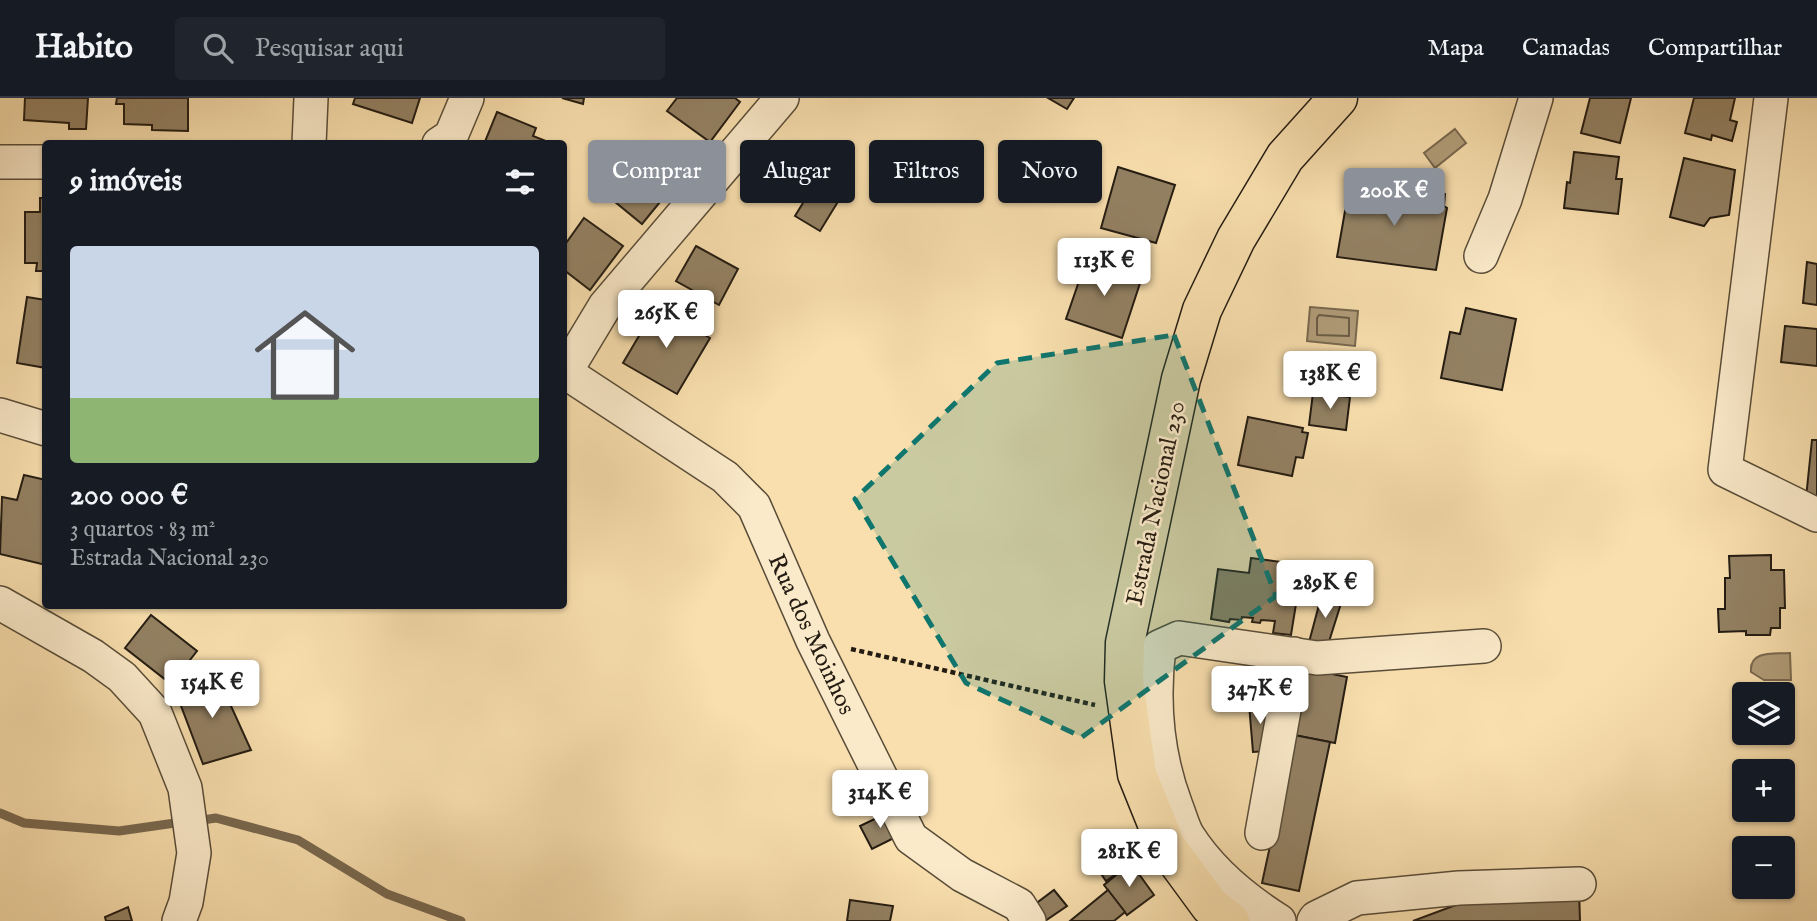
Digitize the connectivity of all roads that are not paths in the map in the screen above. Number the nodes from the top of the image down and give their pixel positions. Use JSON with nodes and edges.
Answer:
{"nodes":[{"id":1,"x":311,"y":98,"type":"edge"},
{"id":2,"x":467,"y":98,"type":"edge"},
{"id":3,"x":782,"y":98,"type":"edge"},
{"id":4,"x":1338,"y":98,"type":"edge"},
{"id":5,"x":1535,"y":98,"type":"edge"},
{"id":6,"x":1771,"y":98,"type":"edge"},
{"id":7,"x":309,"y":140,"type":"edge"},
{"id":8,"x":445,"y":140,"type":"edge"},
{"id":9,"x":0,"y":162,"type":"edge"},
{"id":10,"x":42,"y":162,"type":"edge"},
{"id":11,"x":1481,"y":257,"type":"dead end"},
{"id":12,"x":567,"y":368,"type":"edge"},
{"id":13,"x":567,"y":375,"type":"edge"},
{"id":14,"x":0,"y":415,"type":"edge"},
{"id":15,"x":42,"y":428,"type":"edge"},
{"id":16,"x":1817,"y":515,"type":"edge"},
{"id":17,"x":0,"y":603,"type":"edge"},
{"id":18,"x":1483,"y":646,"type":"dead end"},
{"id":19,"x":1293,"y":654,"type":"junction"},
{"id":20,"x":1262,"y":833,"type":"dead end"},
{"id":21,"x":1579,"y":884,"type":"dead end"},
{"id":22,"x":179,"y":921,"type":"edge"},
{"id":23,"x":1028,"y":921,"type":"edge"},
{"id":24,"x":1230,"y":921,"type":"edge"},
{"id":25,"x":1279,"y":921,"type":"edge"},
{"id":26,"x":1314,"y":921,"type":"edge"}],
"edges":[{"from":1,"to":7,"type":"street"},
{"from":2,"to":8,"type":"street"},
{"from":3,"to":12,"type":"street"},
{"from":4,"to":24,"type":"main road","name":"Estrada Nacional 230"},
{"from":5,"to":11,"type":"street"},
{"from":6,"to":16,"type":"street"},
{"from":9,"to":10,"type":"street"},
{"from":13,"to":23,"type":"street","name":"Rua dos Moinhos"},
{"from":14,"to":15,"type":"street"},
{"from":17,"to":22,"type":"street"},
{"from":18,"to":19,"type":"street"},
{"from":19,"to":20,"type":"street"},
{"from":19,"to":25,"type":"street"},
{"from":21,"to":26,"type":"street"}]}
